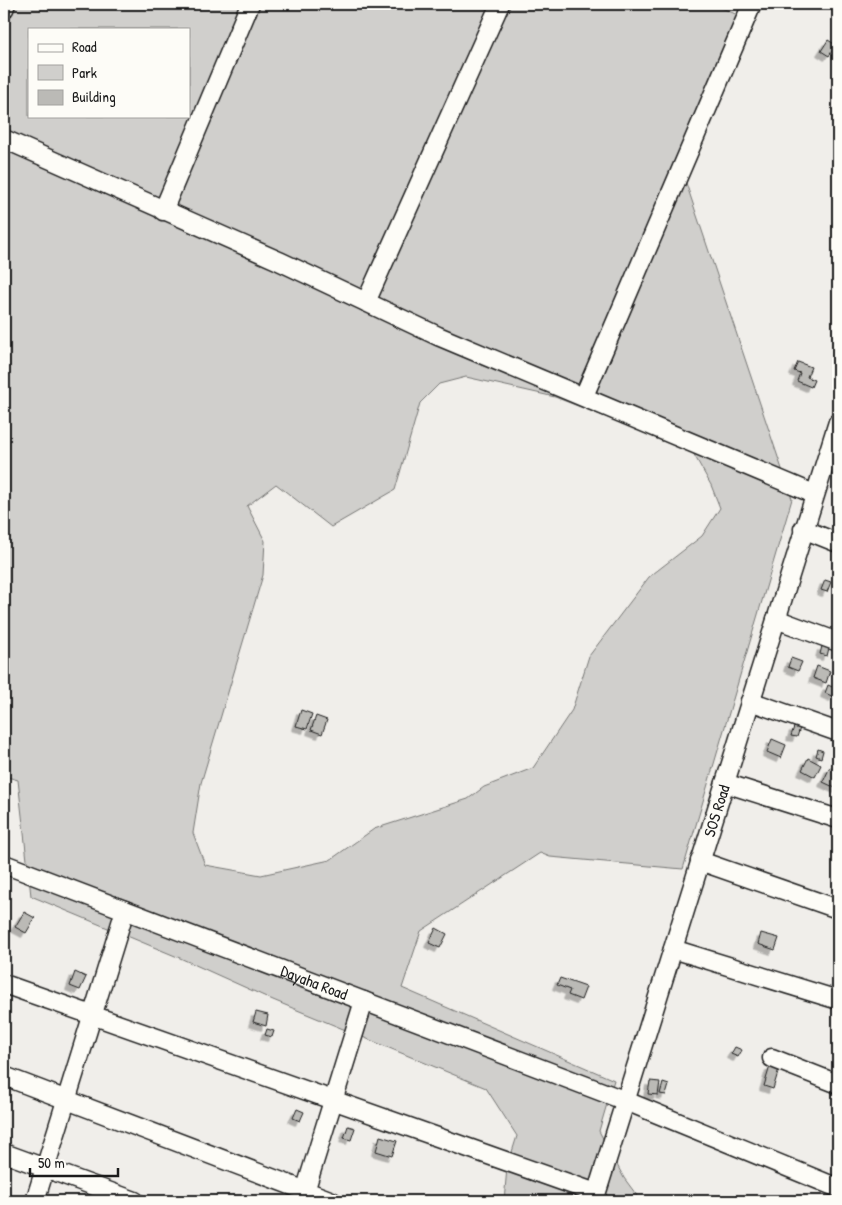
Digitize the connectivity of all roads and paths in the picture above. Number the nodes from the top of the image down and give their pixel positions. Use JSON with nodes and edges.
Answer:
{"nodes":[{"id":1,"x":6,"y":4,"type":"edge"},
{"id":2,"x":250,"y":4,"type":"edge"},
{"id":3,"x":500,"y":4,"type":"edge"},
{"id":4,"x":752,"y":4,"type":"edge"},
{"id":5,"x":4,"y":8,"type":"edge"},
{"id":6,"x":4,"y":139,"type":"edge"},
{"id":7,"x":163,"y":211,"type":"junction"},
{"id":8,"x":366,"y":302,"type":"junction"},
{"id":9,"x":584,"y":396,"type":"junction"},
{"id":10,"x":838,"y":422,"type":"edge"},
{"id":11,"x":832,"y":459,"type":"edge"},
{"id":12,"x":814,"y":494,"type":"junction"},
{"id":13,"x":804,"y":529,"type":"junction"},
{"id":14,"x":838,"y":542,"type":"edge"},
{"id":15,"x":776,"y":619,"type":"junction"},
{"id":16,"x":838,"y":642,"type":"edge"},
{"id":17,"x":750,"y":701,"type":"junction"},
{"id":18,"x":838,"y":732,"type":"edge"},
{"id":19,"x":725,"y":783,"type":"junction"},
{"id":20,"x":838,"y":819,"type":"edge"},
{"id":21,"x":700,"y":861,"type":"junction"},
{"id":22,"x":4,"y":864,"type":"edge"},
{"id":23,"x":838,"y":909,"type":"edge"},
{"id":24,"x":125,"y":910,"type":"junction"},
{"id":25,"x":673,"y":948,"type":"junction"},
{"id":26,"x":4,"y":984,"type":"edge"},
{"id":27,"x":838,"y":1000,"type":"edge"},
{"id":28,"x":364,"y":1001,"type":"junction"},
{"id":29,"x":92,"y":1015,"type":"junction"},
{"id":30,"x":772,"y":1058,"type":"dead end"},
{"id":31,"x":4,"y":1076,"type":"edge"},
{"id":32,"x":838,"y":1084,"type":"edge"},
{"id":33,"x":66,"y":1100,"type":"junction"},
{"id":34,"x":626,"y":1101,"type":"junction"},
{"id":35,"x":4,"y":1153,"type":"edge"},
{"id":36,"x":45,"y":1168,"type":"junction"},
{"id":37,"x":838,"y":1188,"type":"edge"},
{"id":38,"x":304,"y":1196,"type":"edge"},
{"id":39,"x":595,"y":1197,"type":"edge"},
{"id":40,"x":35,"y":1201,"type":"edge"},
{"id":41,"x":135,"y":1201,"type":"edge"},
{"id":42,"x":332,"y":1201,"type":"edge"}],
"edges":[{"from":1,"to":5,"type":"street"},
{"from":2,"to":7,"type":"street"},
{"from":3,"to":8,"type":"street"},
{"from":4,"to":9,"type":"street"},
{"from":6,"to":7,"type":"street"},
{"from":7,"to":8,"type":"street"},
{"from":8,"to":9,"type":"street"},
{"from":9,"to":12,"type":"street"},
{"from":10,"to":11,"type":"street","name":"SOS Road"},
{"from":11,"to":12,"type":"street","name":"SOS Road"},
{"from":12,"to":13,"type":"street","name":"SOS Road"},
{"from":13,"to":14,"type":"street"},
{"from":13,"to":15,"type":"street","name":"SOS Road"},
{"from":15,"to":16,"type":"street"},
{"from":15,"to":17,"type":"street","name":"SOS Road"},
{"from":17,"to":18,"type":"street"},
{"from":17,"to":19,"type":"street","name":"SOS Road"},
{"from":19,"to":20,"type":"street"},
{"from":19,"to":21,"type":"street","name":"SOS Road"},
{"from":21,"to":23,"type":"street"},
{"from":21,"to":25,"type":"street","name":"SOS Road"},
{"from":22,"to":24,"type":"street","name":"Dayaha Road"},
{"from":24,"to":28,"type":"street","name":"Dayaha Road"},
{"from":24,"to":29,"type":"street"},
{"from":25,"to":27,"type":"street"},
{"from":25,"to":34,"type":"street","name":"SOS Road"},
{"from":26,"to":29,"type":"street"},
{"from":28,"to":34,"type":"street","name":"Dayaha Road"},
{"from":28,"to":38,"type":"street"},
{"from":29,"to":33,"type":"street"},
{"from":29,"to":39,"type":"street"},
{"from":30,"to":32,"type":"street"},
{"from":31,"to":33,"type":"street"},
{"from":33,"to":36,"type":"street"},
{"from":33,"to":38,"type":"street"},
{"from":34,"to":37,"type":"street","name":"Dayaha Road"},
{"from":34,"to":39,"type":"street","name":"SOS Road"},
{"from":35,"to":36,"type":"street"},
{"from":36,"to":40,"type":"street"},
{"from":36,"to":41,"type":"street"},
{"from":38,"to":42,"type":"street"}]}
